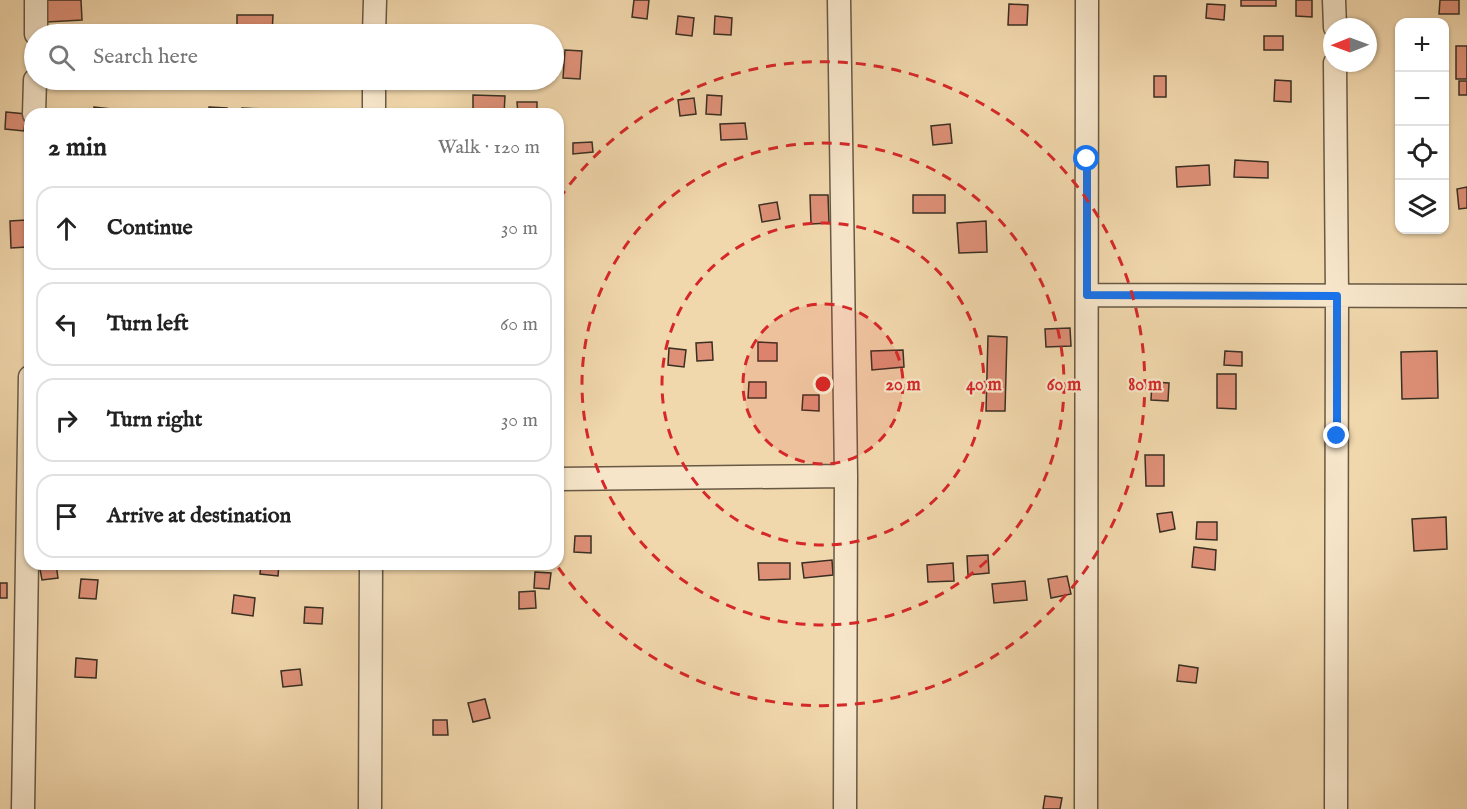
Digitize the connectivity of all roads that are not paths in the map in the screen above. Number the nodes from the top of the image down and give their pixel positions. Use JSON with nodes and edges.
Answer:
{"nodes":[{"id":1,"x":36,"y":0,"type":"edge"},
{"id":2,"x":375,"y":0,"type":"edge"},
{"id":3,"x":839,"y":0,"type":"edge"},
{"id":4,"x":1087,"y":0,"type":"edge"},
{"id":5,"x":1334,"y":0,"type":"edge"},
{"id":6,"x":1335,"y":18,"type":"edge"},
{"id":7,"x":36,"y":24,"type":"edge"},
{"id":8,"x":374,"y":24,"type":"edge"},
{"id":9,"x":1335,"y":72,"type":"edge"},
{"id":10,"x":35,"y":90,"type":"edge"},
{"id":11,"x":374,"y":90,"type":"edge"},
{"id":12,"x":34,"y":108,"type":"edge"},
{"id":13,"x":374,"y":108,"type":"edge"},
{"id":14,"x":1087,"y":295,"type":"junction"},
{"id":15,"x":1337,"y":296,"type":"junction"},
{"id":16,"x":1467,"y":296,"type":"edge"},
{"id":17,"x":846,"y":476,"type":"junction"},
{"id":18,"x":564,"y":479,"type":"edge"},
{"id":19,"x":27,"y":570,"type":"edge"},
{"id":20,"x":371,"y":570,"type":"edge"},
{"id":21,"x":23,"y":809,"type":"edge"},
{"id":22,"x":370,"y":809,"type":"edge"},
{"id":23,"x":845,"y":809,"type":"edge"},
{"id":24,"x":1086,"y":809,"type":"edge"},
{"id":25,"x":1336,"y":809,"type":"edge"}],
"edges":[{"from":1,"to":7,"type":"street"},
{"from":2,"to":8,"type":"street"},
{"from":3,"to":17,"type":"street"},
{"from":4,"to":14,"type":"street"},
{"from":5,"to":6,"type":"street"},
{"from":9,"to":15,"type":"street"},
{"from":10,"to":12,"type":"street"},
{"from":11,"to":13,"type":"street"},
{"from":14,"to":15,"type":"street"},
{"from":14,"to":24,"type":"street"},
{"from":15,"to":16,"type":"street"},
{"from":15,"to":25,"type":"street"},
{"from":17,"to":18,"type":"street"},
{"from":17,"to":23,"type":"street"},
{"from":19,"to":21,"type":"street"},
{"from":20,"to":22,"type":"street"}]}
